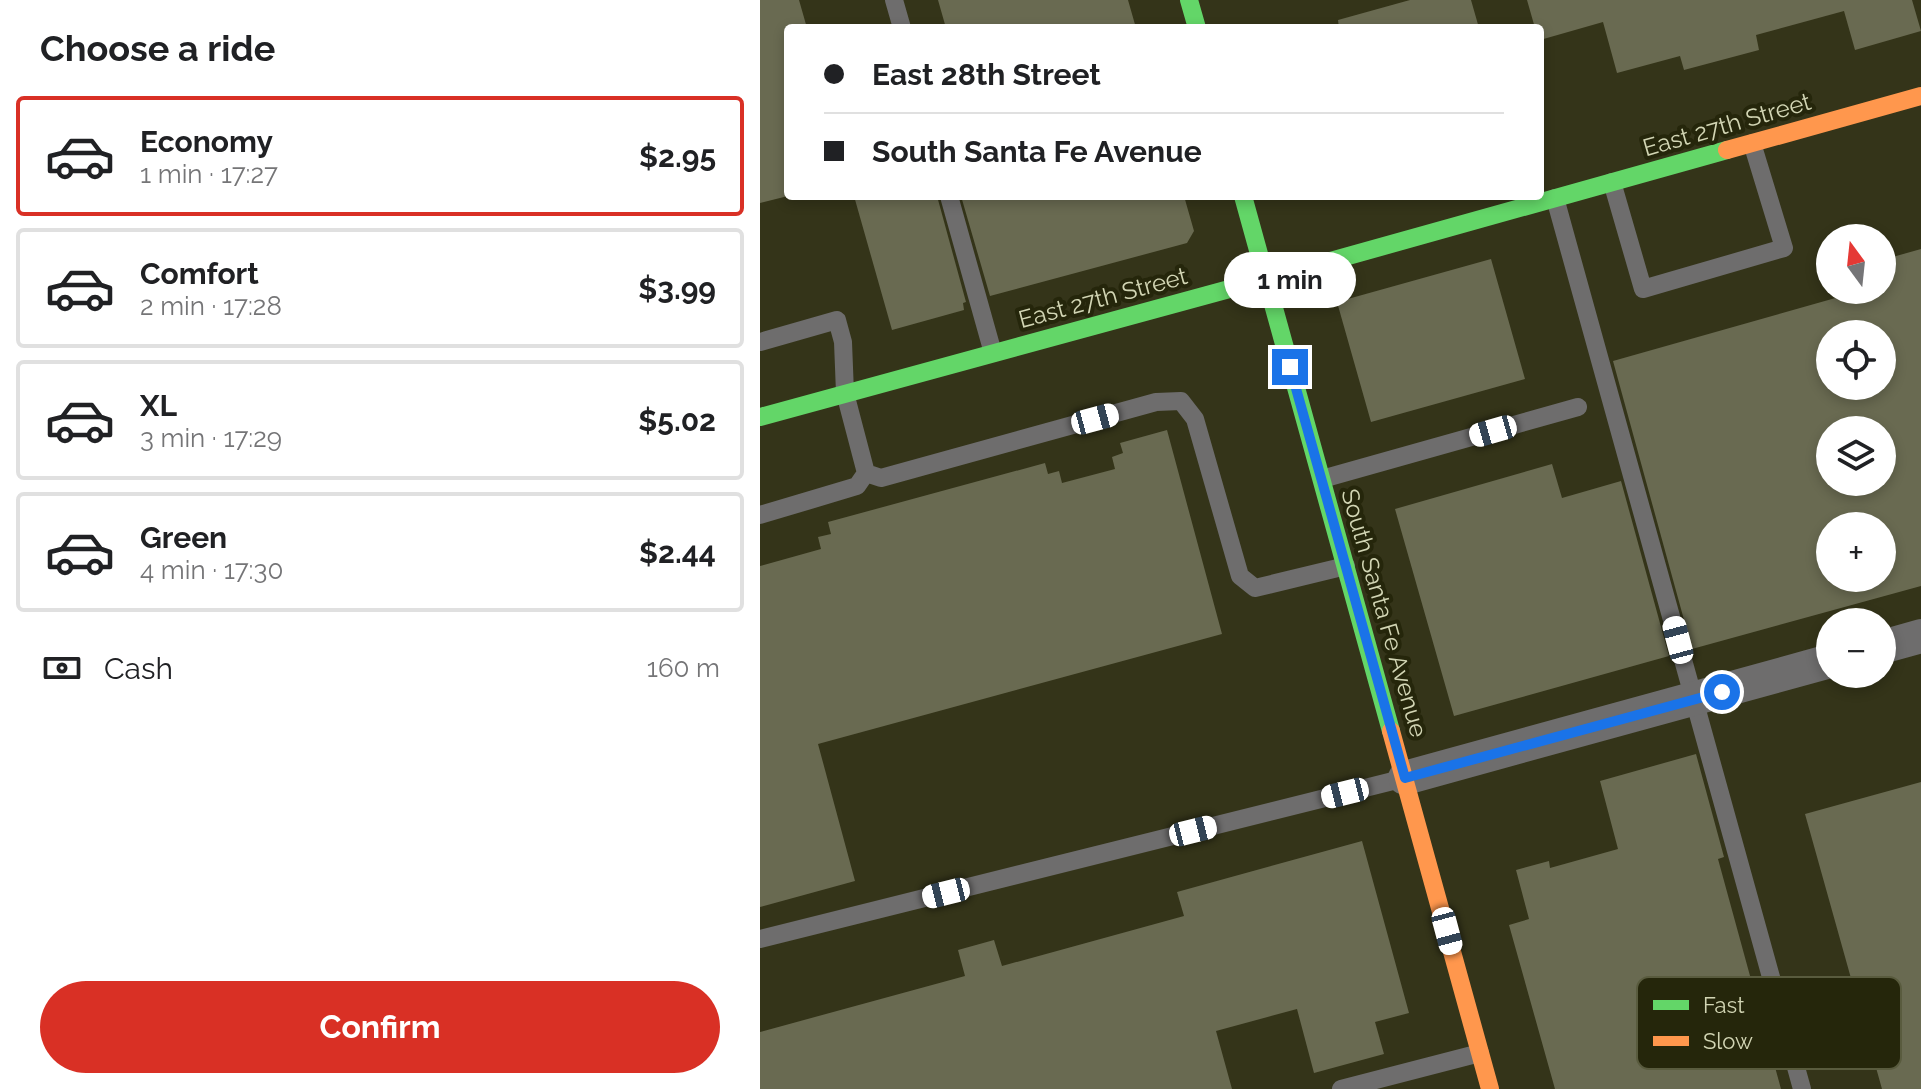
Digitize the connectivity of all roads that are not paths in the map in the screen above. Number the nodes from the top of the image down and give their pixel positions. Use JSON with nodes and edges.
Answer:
{"nodes":[{"id":1,"x":894,"y":0,"type":"edge"},
{"id":2,"x":1189,"y":0,"type":"edge"},
{"id":3,"x":901,"y":24,"type":"edge"},
{"id":4,"x":1196,"y":24,"type":"edge"},
{"id":5,"x":1921,"y":96,"type":"edge"},
{"id":6,"x":1752,"y":143,"type":"junction"},
{"id":7,"x":1612,"y":182,"type":"junction"},
{"id":8,"x":1555,"y":198,"type":"junction"},
{"id":9,"x":950,"y":200,"type":"edge"},
{"id":10,"x":1244,"y":200,"type":"edge"},
{"id":11,"x":1266,"y":279,"type":"junction"},
{"id":12,"x":760,"y":342,"type":"edge"},
{"id":13,"x":993,"y":353,"type":"junction"},
{"id":14,"x":845,"y":393,"type":"junction"},
{"id":15,"x":1578,"y":407,"type":"dead end"},
{"id":16,"x":760,"y":417,"type":"edge"},
{"id":17,"x":866,"y":473,"type":"junction"},
{"id":18,"x":1322,"y":479,"type":"junction"},
{"id":19,"x":760,"y":515,"type":"edge"},
{"id":20,"x":1346,"y":566,"type":"junction"},
{"id":21,"x":1921,"y":636,"type":"edge"},
{"id":22,"x":1896,"y":643,"type":"edge"},
{"id":23,"x":1816,"y":665,"type":"edge"},
{"id":24,"x":1694,"y":699,"type":"junction"},
{"id":25,"x":1405,"y":778,"type":"junction"},
{"id":26,"x":760,"y":939,"type":"edge"},
{"id":27,"x":1771,"y":977,"type":"edge"},
{"id":28,"x":1480,"y":1053,"type":"junction"},
{"id":29,"x":1796,"y":1069,"type":"edge"},
{"id":30,"x":1341,"y":1089,"type":"edge"},
{"id":31,"x":1490,"y":1089,"type":"edge"},
{"id":32,"x":1802,"y":1089,"type":"edge"}],
"edges":[{"from":1,"to":3,"type":"lane"},
{"from":2,"to":4,"type":"street"},
{"from":5,"to":6,"type":"street","name":"East 27th Street"},
{"from":6,"to":7,"type":"street","name":"East 27th Street"},
{"from":6,"to":7,"type":"lane"},
{"from":7,"to":8,"type":"street","name":"East 27th Street"},
{"from":8,"to":11,"type":"street","name":"East 27th Street"},
{"from":8,"to":24,"type":"lane"},
{"from":9,"to":13,"type":"lane"},
{"from":10,"to":11,"type":"street","name":"South Santa Fe Avenue"},
{"from":11,"to":13,"type":"street","name":"East 27th Street"},
{"from":11,"to":18,"type":"street","name":"South Santa Fe Avenue"},
{"from":12,"to":14,"type":"lane"},
{"from":13,"to":14,"type":"street","name":"East 27th Street"},
{"from":14,"to":16,"type":"street","name":"East 27th Street"},
{"from":14,"to":17,"type":"lane"},
{"from":15,"to":18,"type":"lane"},
{"from":17,"to":19,"type":"lane"},
{"from":17,"to":20,"type":"lane"},
{"from":18,"to":20,"type":"street","name":"South Santa Fe Avenue"},
{"from":20,"to":25,"type":"street","name":"South Santa Fe Avenue"},
{"from":21,"to":22,"type":"street"},
{"from":23,"to":24,"type":"street"},
{"from":24,"to":25,"type":"street"},
{"from":24,"to":27,"type":"lane"},
{"from":25,"to":26,"type":"lane"},
{"from":25,"to":28,"type":"street","name":"South Santa Fe Avenue"},
{"from":28,"to":30,"type":"lane"},
{"from":28,"to":31,"type":"street","name":"South Santa Fe Avenue"},
{"from":29,"to":32,"type":"lane"}]}
